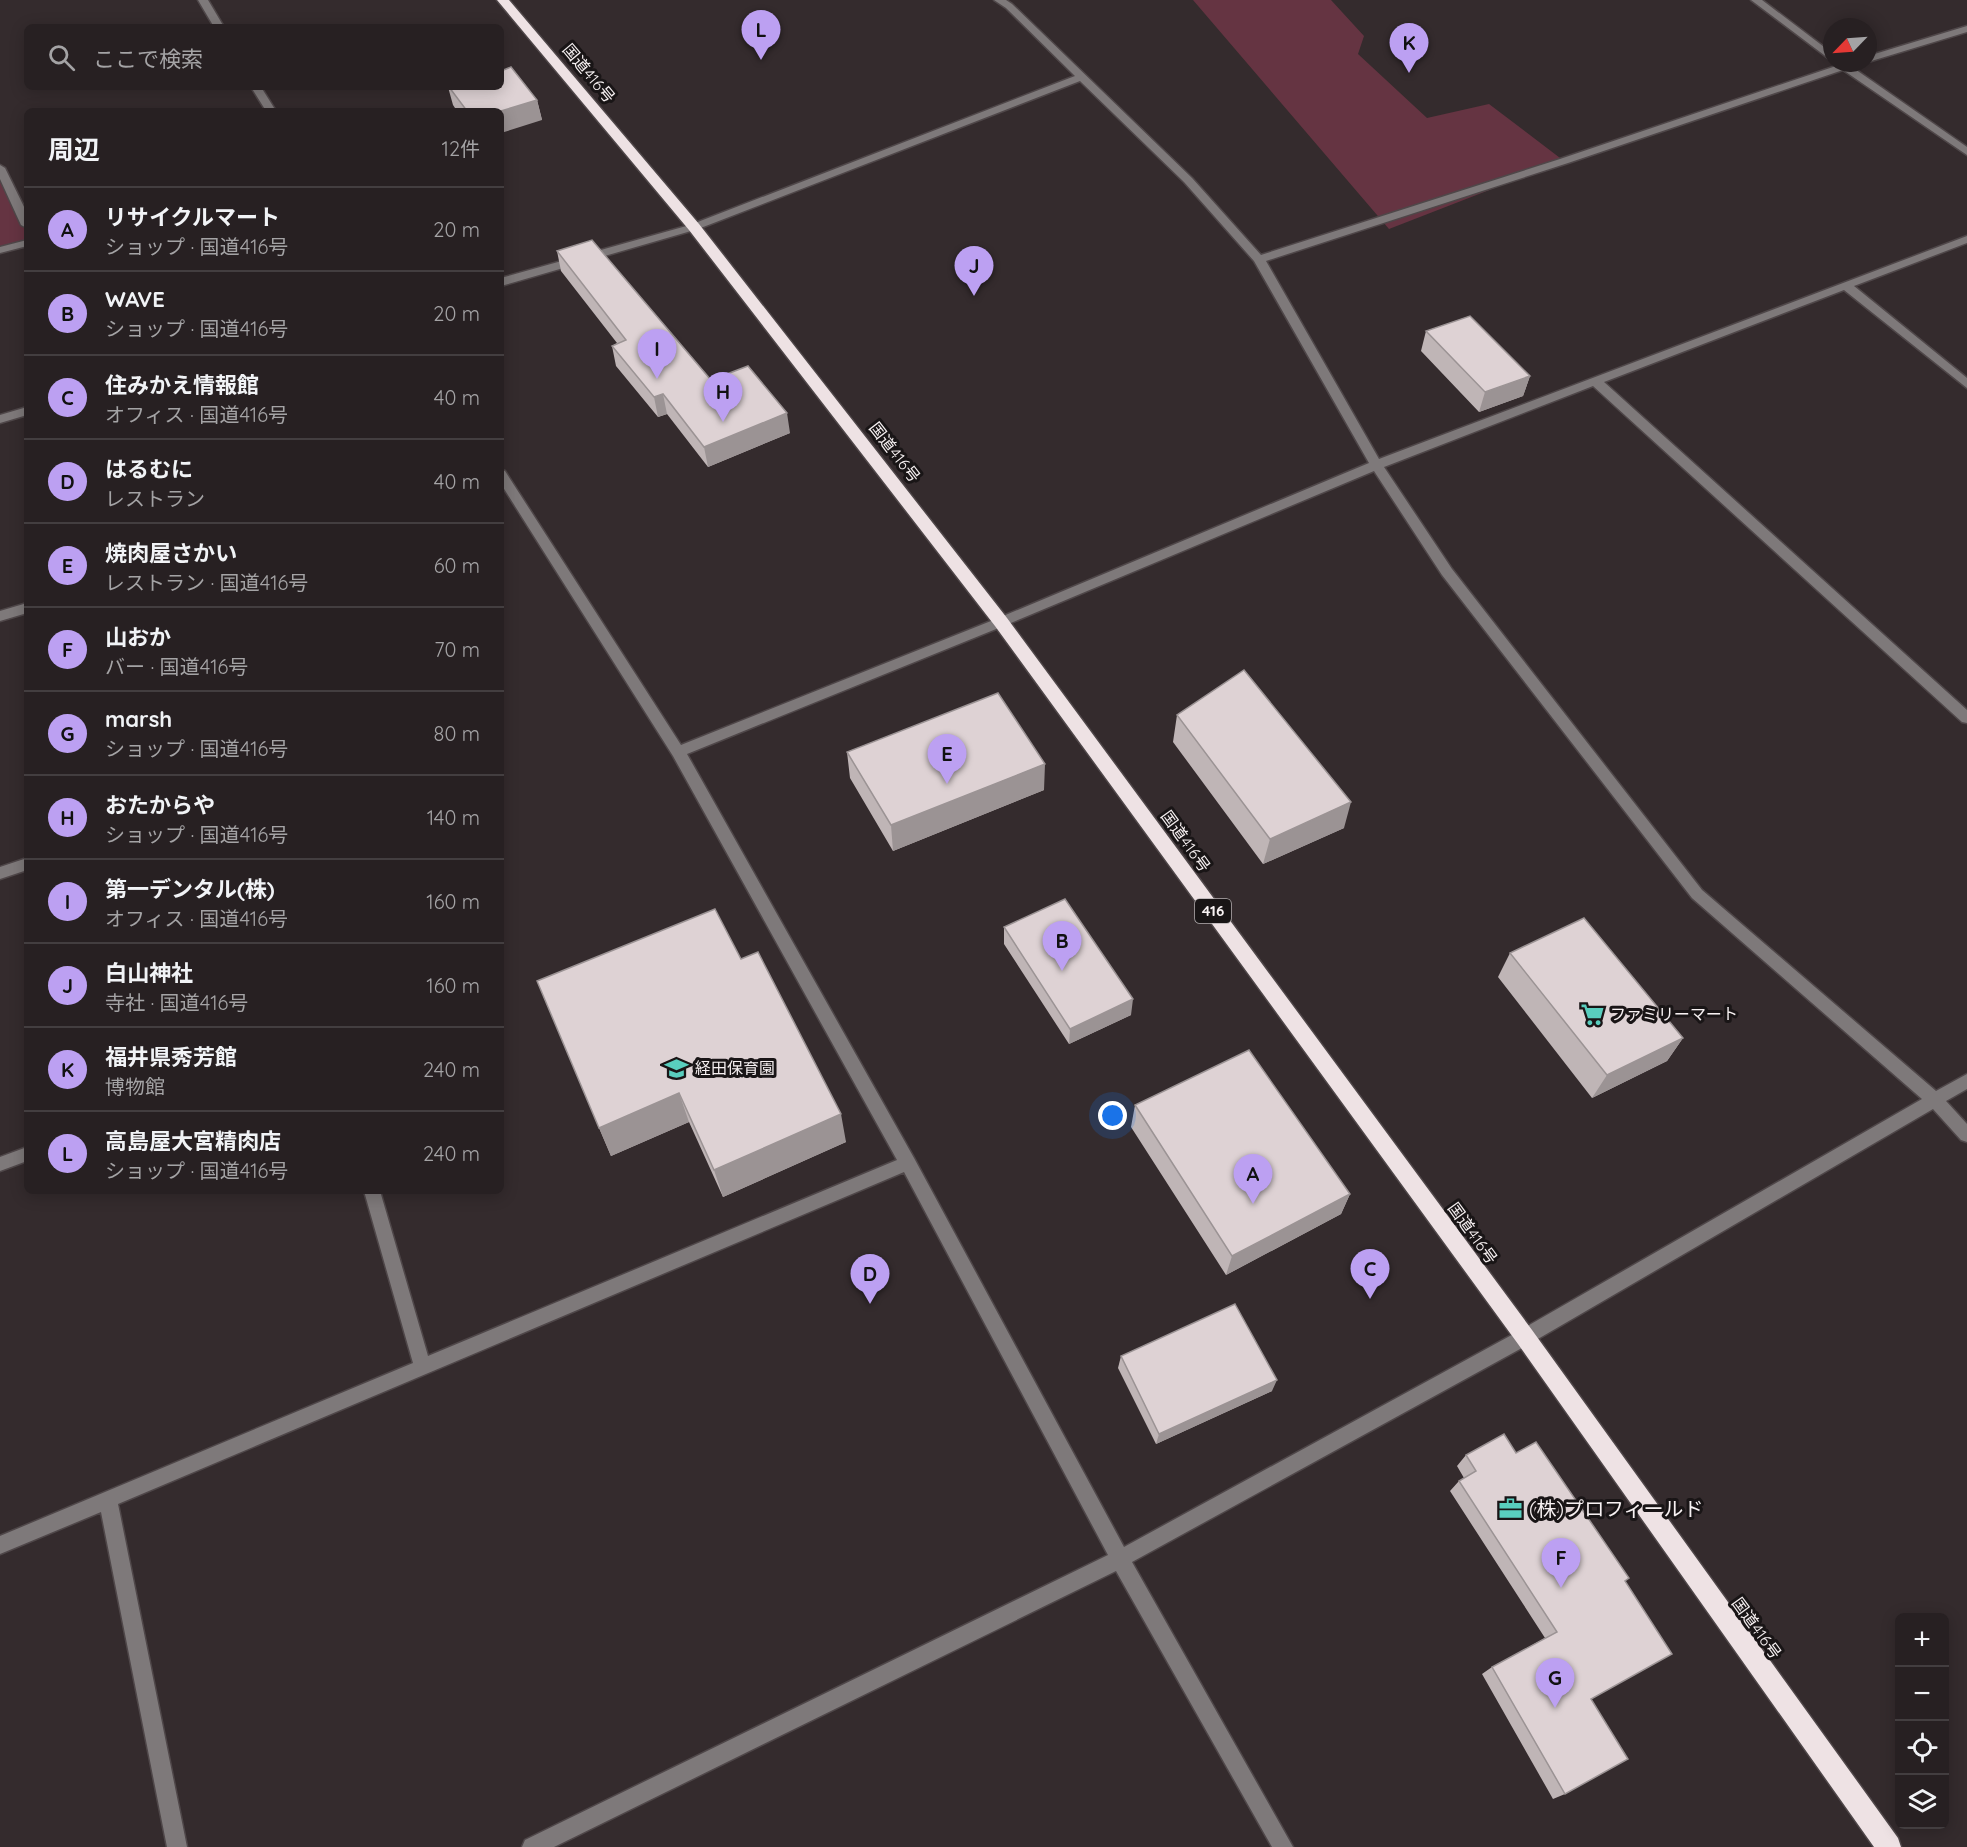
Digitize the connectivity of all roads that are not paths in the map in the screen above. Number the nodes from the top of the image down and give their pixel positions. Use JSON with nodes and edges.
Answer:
{"nodes":[{"id":1,"x":203,"y":0,"type":"edge"},
{"id":2,"x":503,"y":0,"type":"edge"},
{"id":3,"x":999,"y":0,"type":"edge"},
{"id":4,"x":1756,"y":0,"type":"edge"},
{"id":5,"x":217,"y":24,"type":"edge"},
{"id":6,"x":1967,"y":29,"type":"edge"},
{"id":7,"x":1823,"y":51,"type":"edge"},
{"id":8,"x":1877,"y":56,"type":"edge"},
{"id":9,"x":1823,"y":72,"type":"edge"},
{"id":10,"x":1856,"y":72,"type":"edge"},
{"id":11,"x":1081,"y":77,"type":"junction"},
{"id":12,"x":258,"y":90,"type":"edge"},
{"id":13,"x":269,"y":108,"type":"edge"},
{"id":14,"x":1967,"y":152,"type":"edge"},
{"id":15,"x":0,"y":168,"type":"edge"},
{"id":16,"x":24,"y":219,"type":"edge"},
{"id":17,"x":694,"y":227,"type":"junction"},
{"id":18,"x":1967,"y":239,"type":"edge"},
{"id":19,"x":24,"y":244,"type":"edge"},
{"id":20,"x":0,"y":250,"type":"edge"},
{"id":21,"x":1259,"y":259,"type":"junction"},
{"id":22,"x":504,"y":281,"type":"edge"},
{"id":23,"x":1845,"y":285,"type":"junction"},
{"id":24,"x":1594,"y":381,"type":"junction"},
{"id":25,"x":1967,"y":384,"type":"edge"},
{"id":26,"x":24,"y":412,"type":"edge"},
{"id":27,"x":0,"y":418,"type":"edge"},
{"id":28,"x":1376,"y":465,"type":"junction"},
{"id":29,"x":504,"y":479,"type":"edge"},
{"id":30,"x":24,"y":609,"type":"edge"},
{"id":31,"x":0,"y":616,"type":"edge"},
{"id":32,"x":1001,"y":622,"type":"junction"},
{"id":33,"x":1967,"y":718,"type":"edge"},
{"id":34,"x":678,"y":752,"type":"junction"},
{"id":35,"x":24,"y":865,"type":"edge"},
{"id":36,"x":0,"y":873,"type":"edge"},
{"id":37,"x":1967,"y":1081,"type":"edge"},
{"id":38,"x":1935,"y":1100,"type":"junction"},
{"id":39,"x":1967,"y":1135,"type":"edge"},
{"id":40,"x":24,"y":1155,"type":"edge"},
{"id":41,"x":908,"y":1163,"type":"junction"},
{"id":42,"x":0,"y":1164,"type":"edge"},
{"id":43,"x":373,"y":1194,"type":"edge"},
{"id":44,"x":1525,"y":1337,"type":"junction"},
{"id":45,"x":423,"y":1368,"type":"junction"},
{"id":46,"x":108,"y":1500,"type":"junction"},
{"id":47,"x":0,"y":1545,"type":"edge"},
{"id":48,"x":1120,"y":1559,"type":"junction"},
{"id":49,"x":177,"y":1847,"type":"edge"},
{"id":50,"x":532,"y":1847,"type":"edge"},
{"id":51,"x":1283,"y":1847,"type":"edge"},
{"id":52,"x":1889,"y":1847,"type":"edge"}],
"edges":[{"from":1,"to":5,"type":"street"},
{"from":2,"to":17,"type":"highway","name":"国道416号","number":"416"},
{"from":3,"to":11,"type":"street"},
{"from":4,"to":7,"type":"street"},
{"from":6,"to":8,"type":"street"},
{"from":9,"to":21,"type":"street"},
{"from":10,"to":14,"type":"street"},
{"from":11,"to":17,"type":"street"},
{"from":11,"to":21,"type":"street"},
{"from":12,"to":13,"type":"street"},
{"from":15,"to":16,"type":"street"},
{"from":17,"to":22,"type":"street"},
{"from":17,"to":32,"type":"highway","name":"国道416号","number":"416"},
{"from":18,"to":23,"type":"street"},
{"from":19,"to":20,"type":"street"},
{"from":21,"to":28,"type":"street"},
{"from":23,"to":24,"type":"street"},
{"from":23,"to":25,"type":"street"},
{"from":24,"to":28,"type":"street"},
{"from":24,"to":33,"type":"street"},
{"from":26,"to":27,"type":"street"},
{"from":28,"to":32,"type":"street"},
{"from":28,"to":38,"type":"street"},
{"from":29,"to":34,"type":"street"},
{"from":30,"to":31,"type":"street"},
{"from":32,"to":34,"type":"street"},
{"from":32,"to":44,"type":"highway","name":"国道416号","number":"416"},
{"from":34,"to":41,"type":"street"},
{"from":35,"to":36,"type":"street"},
{"from":37,"to":38,"type":"street"},
{"from":38,"to":39,"type":"street"},
{"from":38,"to":44,"type":"street"},
{"from":40,"to":42,"type":"street"},
{"from":41,"to":45,"type":"street"},
{"from":41,"to":48,"type":"street"},
{"from":43,"to":45,"type":"street"},
{"from":44,"to":48,"type":"street"},
{"from":44,"to":52,"type":"highway","name":"国道416号","number":"416"},
{"from":45,"to":46,"type":"street"},
{"from":46,"to":47,"type":"street"},
{"from":46,"to":49,"type":"street"},
{"from":48,"to":50,"type":"street"},
{"from":48,"to":51,"type":"street"}]}
